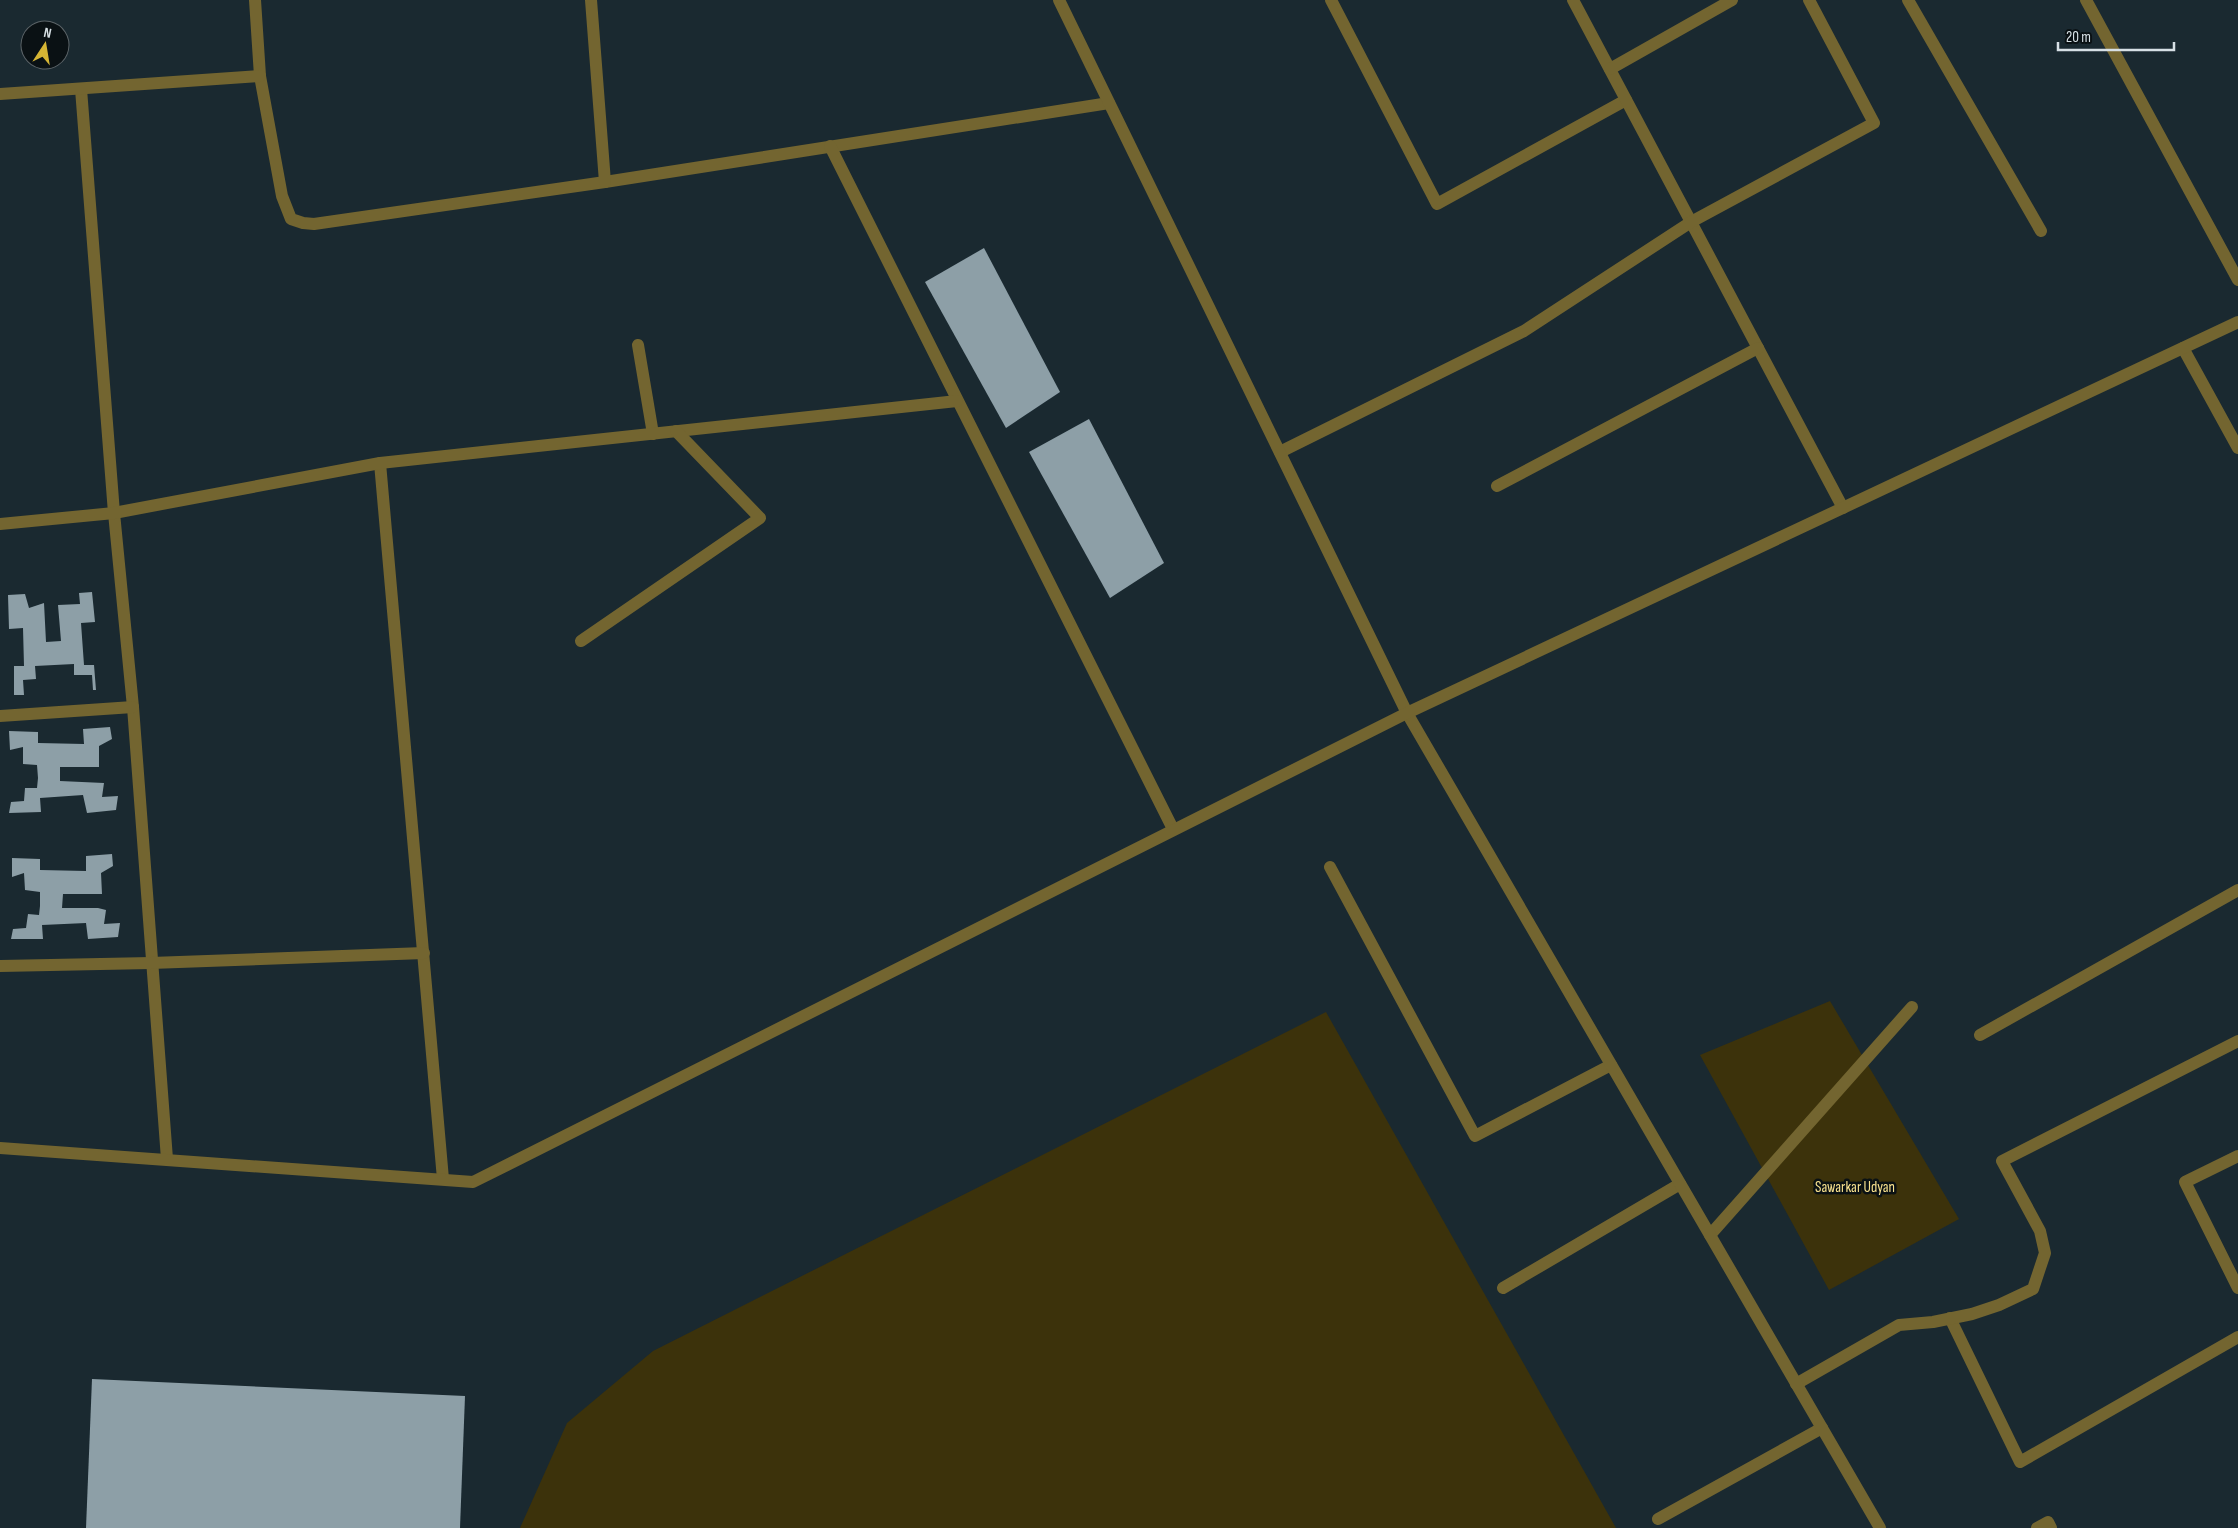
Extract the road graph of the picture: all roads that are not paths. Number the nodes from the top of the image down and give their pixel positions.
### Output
1 (255, 0) edge
2 (591, 0) edge
3 (1059, 0) edge
4 (1331, 0) edge
5 (1573, 0) edge
6 (1732, 0) edge
7 (1809, 0) edge
8 (1908, 0) edge
9 (2086, 0) edge
10 (1610, 69) junction
11 (260, 76) junction
12 (81, 89) junction
13 (0, 94) edge
14 (1626, 100) junction
15 (1109, 102) junction
16 (830, 146) junction
17 (606, 182) junction
18 (1691, 222) junction
19 (2041, 231) dead end
20 (2238, 280) edge
21 (2238, 322) edge
22 (638, 345) dead end
23 (1758, 348) junction
24 (2183, 348) junction
25 (957, 401) junction
26 (676, 431) junction
27 (653, 434) junction
28 (2238, 448) edge
29 (1280, 452) junction
30 (380, 464) junction
31 (1497, 486) dead end
32 (1843, 508) junction
33 (114, 513) junction
34 (0, 524) edge
35 (581, 641) dead end
36 (133, 707) junction
37 (1407, 713) junction
38 (0, 716) edge
39 (1173, 829) junction
40 (1330, 867) dead end
41 (2238, 890) edge
42 (424, 953) junction
43 (151, 963) junction
44 (0, 966) edge
45 (1912, 1007) dead end
46 (1980, 1035) dead end
47 (2238, 1041) edge
48 (1611, 1066) junction
49 (0, 1148) edge
50 (2238, 1156) edge
51 (167, 1160) junction
52 (443, 1179) junction
53 (1680, 1184) junction
54 (1710, 1235) junction
55 (1503, 1288) dead end
56 (2238, 1288) edge
57 (1950, 1318) junction
58 (2238, 1337) edge
59 (1796, 1384) junction
60 (1822, 1428) junction
61 (1658, 1519) dead end
62 (1880, 1528) edge
63 (2037, 1528) edge
64 (2051, 1528) edge

1 - 11 street
2 - 17 street
3 - 15 street
4 - 14 street
5 - 10 street
6 - 10 street
7 - 18 street
8 - 19 street
9 - 20 street
10 - 14 street
11 - 12 street
11 - 17 street
12 - 13 street
12 - 33 street
14 - 18 street
15 - 16 street
15 - 29 street
16 - 17 street
16 - 25 street
18 - 23 street
18 - 29 street
21 - 24 street
22 - 27 street
23 - 31 street
23 - 32 street
24 - 28 street
24 - 32 street
25 - 26 street
25 - 39 street
26 - 27 street
26 - 35 street
27 - 30 street
29 - 37 street
30 - 33 street
30 - 42 street
32 - 37 street
33 - 34 street
33 - 36 street
36 - 38 street
36 - 43 street
37 - 39 street
37 - 48 street
39 - 52 street
40 - 48 street
41 - 46 street
42 - 43 street
42 - 52 street
43 - 44 street
43 - 51 street
45 - 54 street
47 - 57 street
48 - 53 street
49 - 51 street
50 - 56 street
51 - 52 street
53 - 54 street
53 - 55 street
54 - 59 street
57 - 58 street
57 - 59 street
59 - 60 street
60 - 61 street
60 - 62 street
63 - 64 street

